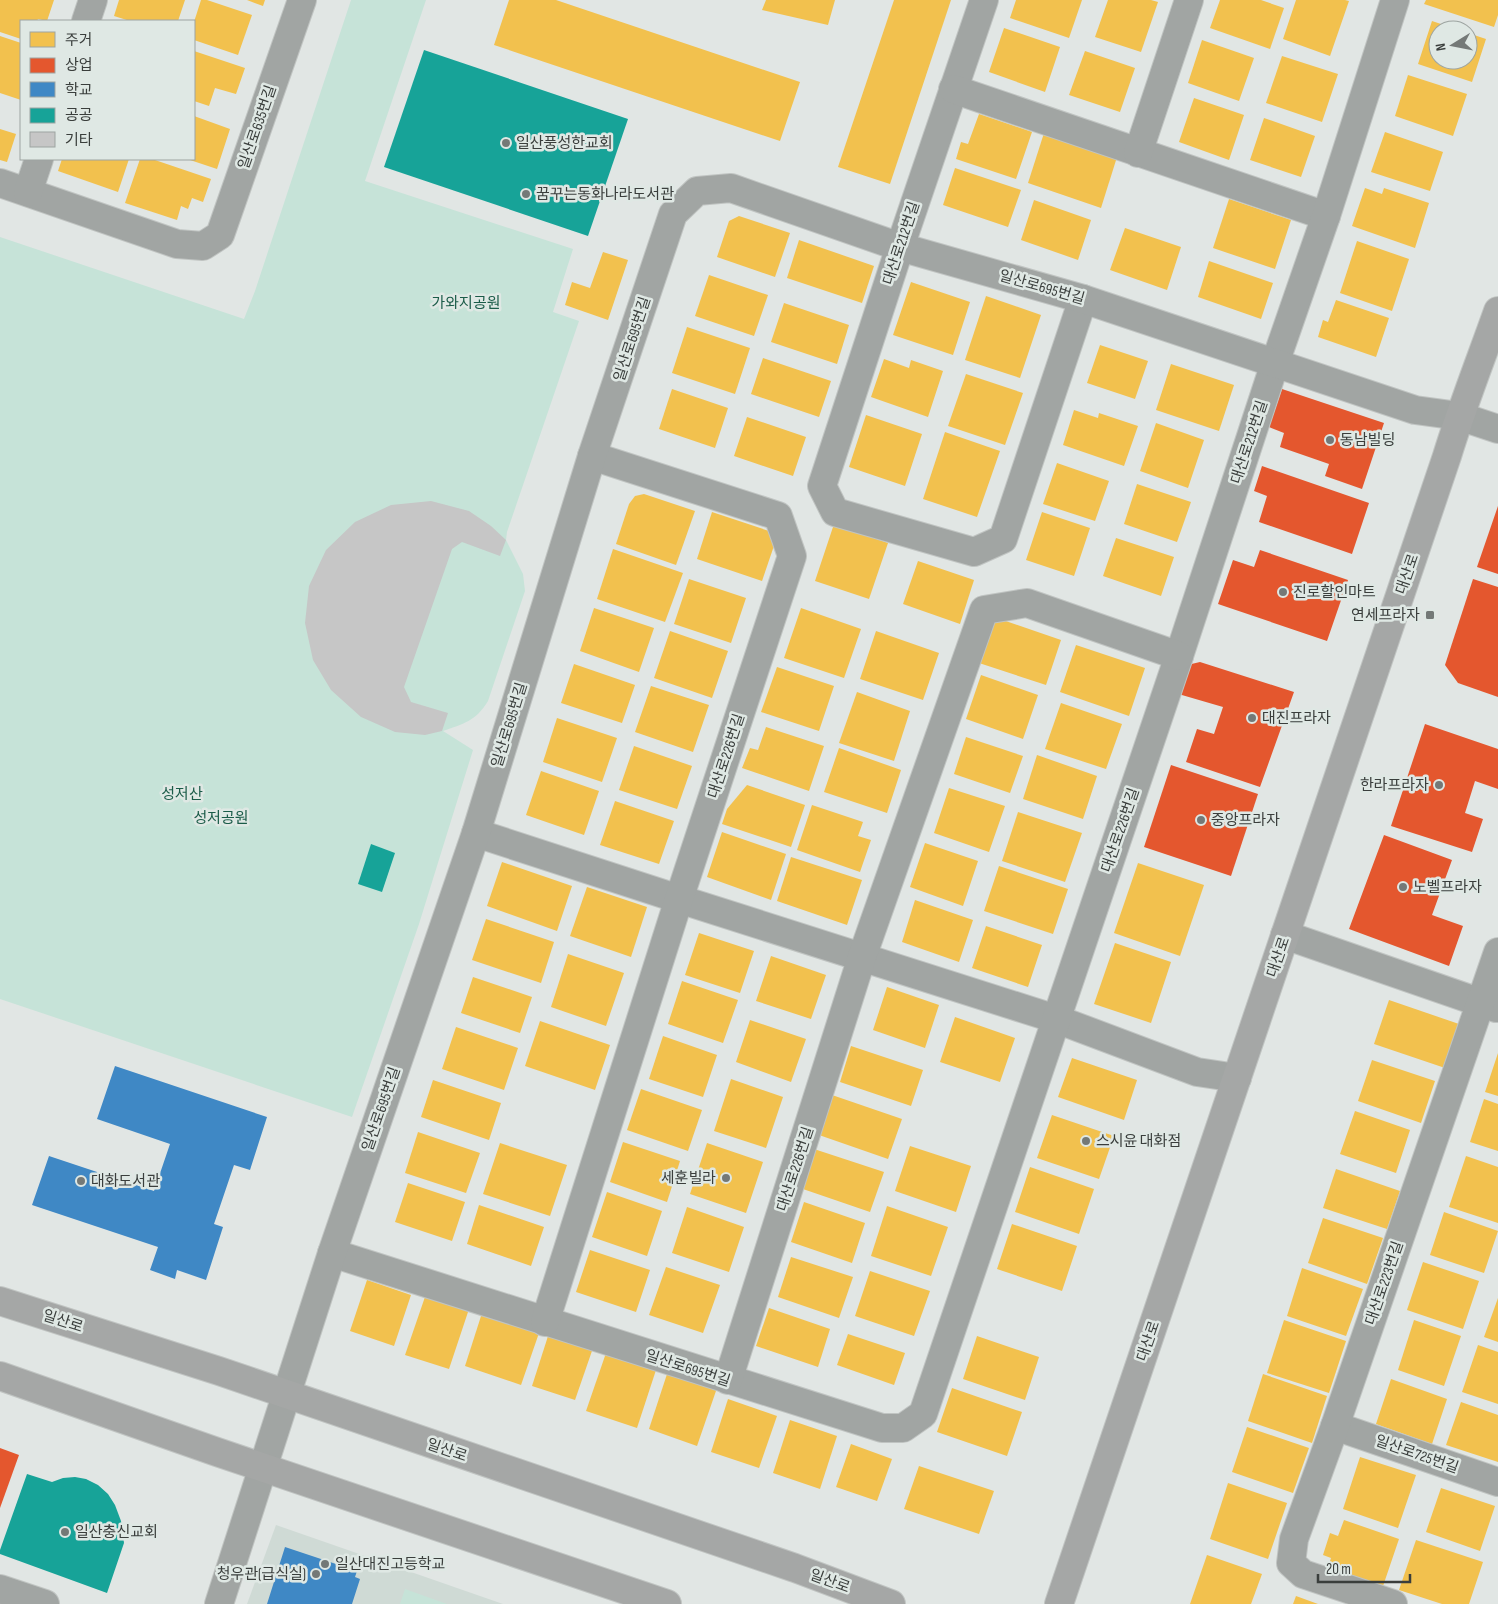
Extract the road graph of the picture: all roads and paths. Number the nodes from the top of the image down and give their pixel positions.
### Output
1 (93, 0) edge
2 (302, 0) edge
3 (984, 0) edge
4 (1189, 0) edge
5 (1396, 0) edge
6 (86, 20) edge
7 (954, 89) junction
8 (1138, 153) junction
9 (39, 160) edge
10 (0, 183) edge
11 (28, 192) junction
12 (1326, 216) junction
13 (900, 247) junction
14 (1084, 299) junction
15 (1498, 311) edge
16 (1275, 363) junction
17 (1459, 416) junction
18 (1498, 429) edge
19 (592, 456) junction
20 (1181, 648) junction
21 (476, 833) junction
22 (679, 899) junction
23 (1285, 935) junction
24 (1498, 952) edge
25 (862, 957) junction
26 (1489, 1006) edge
27 (1056, 1019) junction
28 (1237, 1078) junction
29 (332, 1253) junction
30 (0, 1301) edge
31 (545, 1322) junction
32 (0, 1376) edge
33 (728, 1380) junction
34 (287, 1395) junction
35 (1335, 1426) junction
36 (903, 1428) joint
37 (264, 1468) junction
38 (1498, 1482) edge
39 (0, 1589) edge
40 (45, 1604) edge
41 (219, 1604) edge
42 (667, 1604) edge
43 (892, 1604) edge
44 (1059, 1604) edge
45 (1393, 1604) edge

1 - 6 street
2 - 11 street, 일산로635번길
3 - 7 street, 대산로212번길
4 - 8 street
5 - 12 street, 대산로212번길
7 - 8 street
7 - 13 street, 대산로212번길
8 - 12 street
9 - 11 street
10 - 11 street
12 - 16 street, 대산로212번길
13 - 14 street, 일산로695번길
13 - 14 street, 대산로212번길
13 - 19 street, 일산로695번길
14 - 16 street, 일산로695번길
15 - 17 main road, 대산로
16 - 17 street, 일산로695번길
16 - 20 street, 대산로212번길
17 - 18 street, 일산로695번길
17 - 23 main road, 대산로
19 - 21 street, 일산로695번길
19 - 22 street, 대산로226번길
20 - 25 street, 대산로226번길
20 - 27 street, 대산로226번길
21 - 22 street
21 - 29 street, 일산로695번길
22 - 25 street
22 - 31 street, 대산로226번길
23 - 26 street
23 - 28 main road, 대산로
24 - 26 street, 대산로223번길
25 - 27 street
25 - 33 street, 대산로226번길
26 - 35 street, 대산로223번길
27 - 28 street
27 - 36 street, 대산로226번길
28 - 44 main road, 대산로
29 - 31 street, 일산로695번길
29 - 34 street, 일산로695번길
30 - 34 main road, 일산로
31 - 33 street, 일산로695번길
32 - 37 main road
33 - 36 street, 일산로695번길
34 - 37 street, 일산로695번길
34 - 43 main road, 일산로
35 - 38 street, 일산로725번길
35 - 45 street, 대산로223번길
37 - 41 street, 일산로695번길
37 - 42 main road
39 - 40 street

